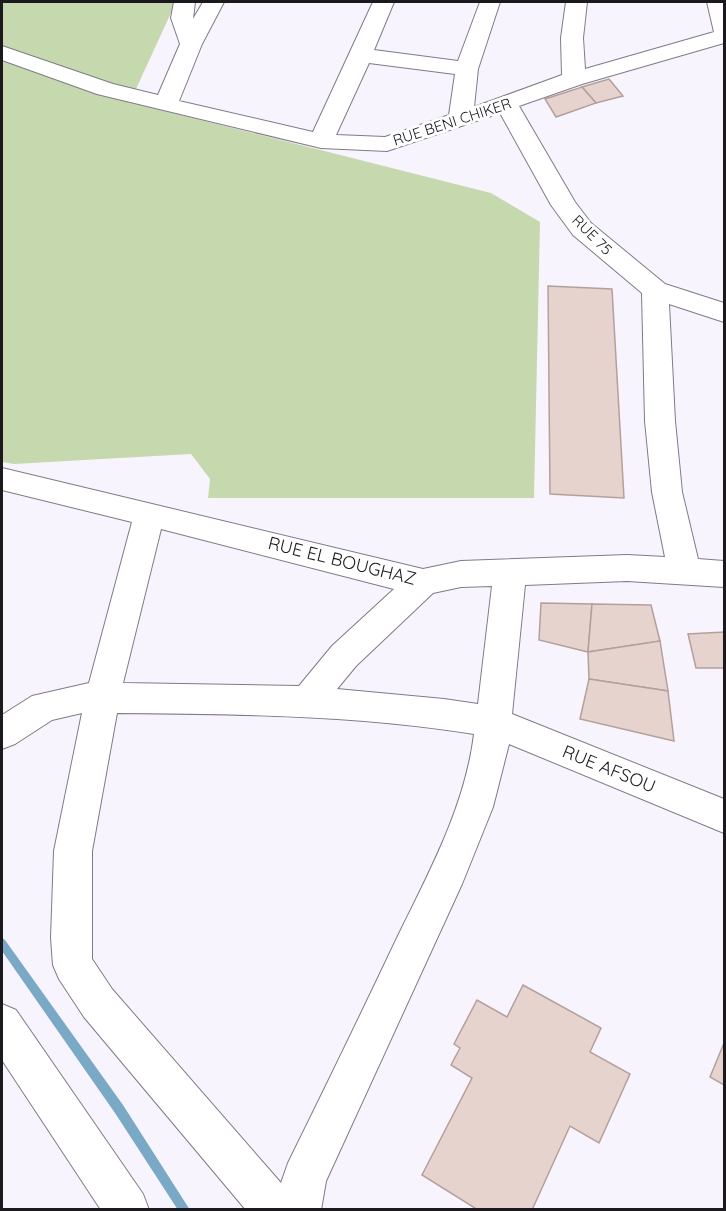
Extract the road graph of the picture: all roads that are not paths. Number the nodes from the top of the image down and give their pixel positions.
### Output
1 (185, 2) edge
2 (213, 2) edge
3 (383, 2) edge
4 (490, 2) edge
5 (576, 2) edge
6 (718, 2) edge
7 (724, 30) edge
8 (724, 36) edge
9 (190, 44) junction
10 (2, 53) edge
11 (361, 55) junction
12 (467, 69) junction
13 (574, 80) junction
14 (506, 104) junction
15 (166, 105) junction
16 (460, 120) junction
17 (321, 141) junction
18 (655, 290) junction
19 (724, 314) edge
20 (2, 479) edge
21 (149, 515) junction
22 (684, 572) junction
23 (510, 573) junction
24 (724, 574) edge
25 (423, 582) junction
26 (102, 698) junction
27 (307, 701) junction
28 (493, 722) junction
29 (2, 733) edge
30 (724, 816) edge
31 (2, 1024) edge
32 (115, 1202) edge
33 (275, 1209) edge
34 (299, 1209) edge

1 - 9 street
2 - 9 street
3 - 11 street
4 - 12 street
5 - 13 street
6 - 7 street
8 - 13 street, RUE BENI CHIKER
9 - 15 street
10 - 15 street, RUE BENI CHIKER
11 - 12 street
11 - 17 street
12 - 16 street
13 - 14 street, RUE BENI CHIKER
14 - 16 street, RUE BENI CHIKER
14 - 18 street, RUE 75
15 - 17 street, RUE BENI CHIKER
16 - 17 street, RUE BENI CHIKER
18 - 19 street, RUE 75
18 - 22 street
20 - 21 street, RUE EL BOUGHAZ
21 - 25 street, RUE EL BOUGHAZ
21 - 26 street
22 - 23 street, RUE EL BOUGHAZ
22 - 24 street, RUE EL BOUGHAZ
23 - 25 street, RUE EL BOUGHAZ
23 - 28 street
25 - 27 street
26 - 27 street, RUE AFSOU
26 - 29 street, RUE AFSOU
26 - 33 street
27 - 28 street, RUE AFSOU
28 - 30 street, RUE AFSOU
28 - 34 street
31 - 32 street

